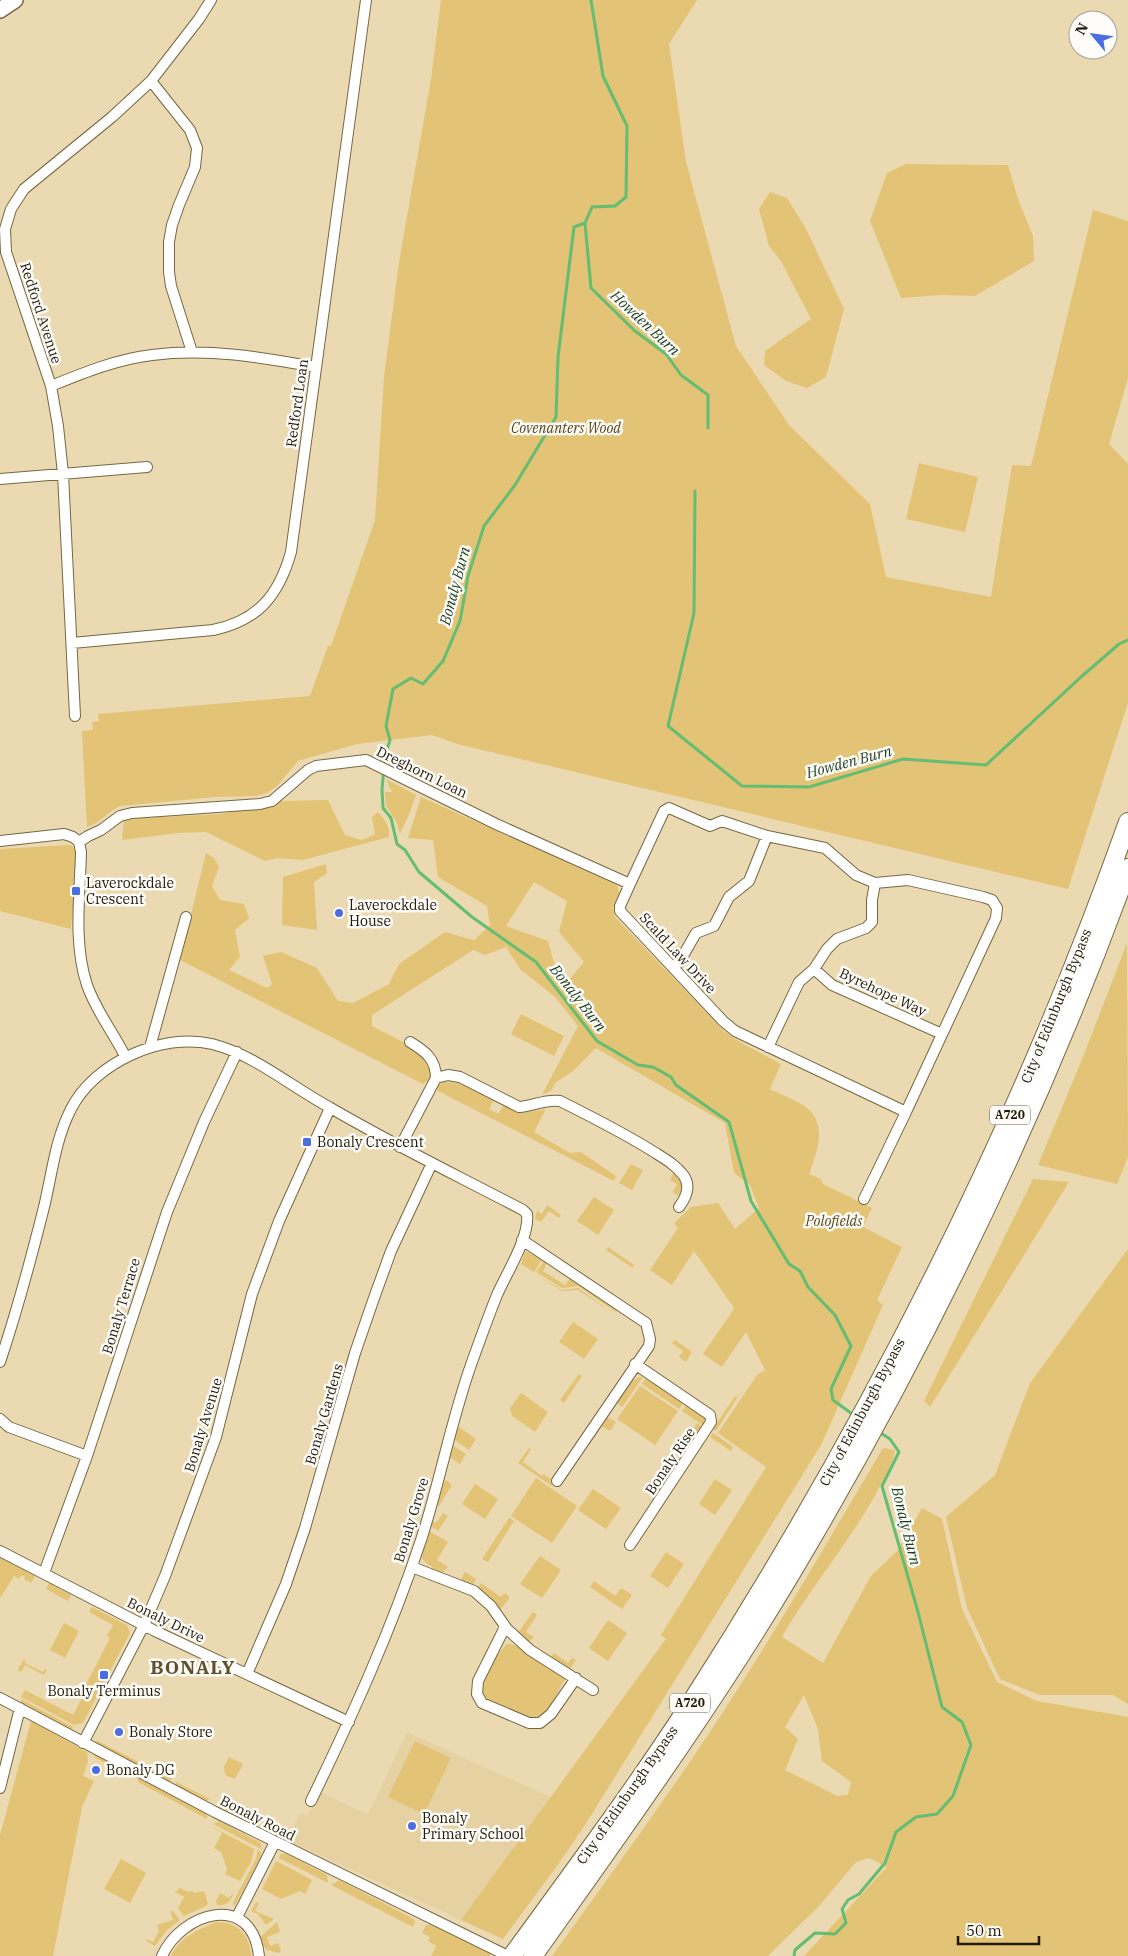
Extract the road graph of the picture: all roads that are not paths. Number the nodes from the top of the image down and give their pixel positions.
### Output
1 (15, 0) edge
2 (211, 0) edge
3 (366, 0) edge
4 (0, 10) edge
5 (151, 81) junction
6 (192, 352) junction
7 (315, 367) junction
8 (50, 386) junction
9 (147, 466) dead end
10 (63, 474) junction
11 (0, 480) edge
12 (72, 643) junction
13 (75, 716) dead end
14 (1128, 822) edge
15 (767, 836) junction
16 (0, 840) edge
17 (79, 842) junction
18 (1128, 868) edge
19 (875, 883) junction
20 (630, 884) junction
21 (186, 917) dead end
22 (673, 968) junction
23 (814, 970) junction
24 (942, 1034) junction
25 (410, 1042) dead end
26 (150, 1047) junction
27 (768, 1047) junction
28 (237, 1052) junction
29 (125, 1056) junction
30 (436, 1078) junction
31 (330, 1108) junction
32 (906, 1112) junction
33 (400, 1147) junction
34 (432, 1163) junction
35 (864, 1198) dead end
36 (680, 1207) dead end
37 (522, 1240) junction
38 (0, 1362) edge
39 (636, 1364) junction
40 (878, 1404) junction
41 (0, 1419) edge
42 (856, 1444) junction
43 (87, 1456) junction
44 (557, 1482) dead end
45 (630, 1545) dead end
46 (0, 1551) edge
47 (412, 1567) junction
48 (44, 1573) junction
49 (144, 1625) junction
50 (505, 1626) junction
51 (247, 1674) junction
52 (576, 1678) junction
53 (592, 1690) dead end
54 (0, 1698) edge
55 (20, 1708) junction
56 (349, 1722) junction
57 (83, 1743) junction
58 (0, 1788) edge
59 (311, 1802) dead end
60 (275, 1842) junction
61 (237, 1917) junction
62 (162, 1956) edge
63 (259, 1956) edge
64 (508, 1956) edge
65 (512, 1956) edge
66 (534, 1956) edge

1 - 4 main road
2 - 5 street, Redford Avenue
3 - 7 street, Redford Loan
5 - 6 street
5 - 8 street, Redford Avenue
6 - 7 street
6 - 8 street
7 - 12 street, Redford Loan
8 - 10 street, Redford Avenue
9 - 10 street
10 - 11 street
10 - 12 street, Redford Avenue
12 - 13 street, Redford Avenue
14 - 40 highway, City of Edinburgh Bypass / A720
15 - 19 street, Scald Law Drive
15 - 20 street, Scald Law Drive
15 - 22 street
16 - 17 street
17 - 20 street, Dreghorn Loan
17 - 29 street
18 - 40 highway, City of Edinburgh Bypass / A720
19 - 23 street
19 - 24 street
20 - 22 street, Scald Law Drive
21 - 26 street
22 - 27 street, Scald Law Drive
23 - 24 street, Byrehope Way
23 - 27 street
24 - 32 street
25 - 30 street
26 - 28 street
26 - 29 street
27 - 32 street, Scald Law Drive
28 - 31 street
28 - 43 street, Bonaly Terrace
29 - 38 street
30 - 33 street
30 - 36 street
31 - 33 street
31 - 49 street, Bonaly Avenue
32 - 35 street
33 - 34 street
34 - 37 street
34 - 51 street, Bonaly Gardens
37 - 39 street
37 - 47 street, Bonaly Grove
39 - 44 street
39 - 45 street, Bonaly Rise
40 - 42 highway, City of Edinburgh Bypass / A720
41 - 43 street
42 - 65 highway, City of Edinburgh Bypass / A720
42 - 66 highway, City of Edinburgh Bypass / A720
43 - 48 street, Bonaly Terrace
46 - 48 street, Bonaly Drive
47 - 50 street
47 - 56 street, Bonaly Grove
48 - 49 street, Bonaly Drive
49 - 51 street, Bonaly Drive
49 - 57 street, Bonaly Avenue
50 - 52 street
50 - 52 street
51 - 56 street, Bonaly Drive
52 - 53 street
54 - 55 street, Bonaly Road
55 - 57 street, Bonaly Road
55 - 58 street
56 - 59 street, Bonaly Grove
57 - 60 street, Bonaly Road
60 - 61 street
60 - 64 street, Bonaly Road
61 - 62 street
61 - 63 street

